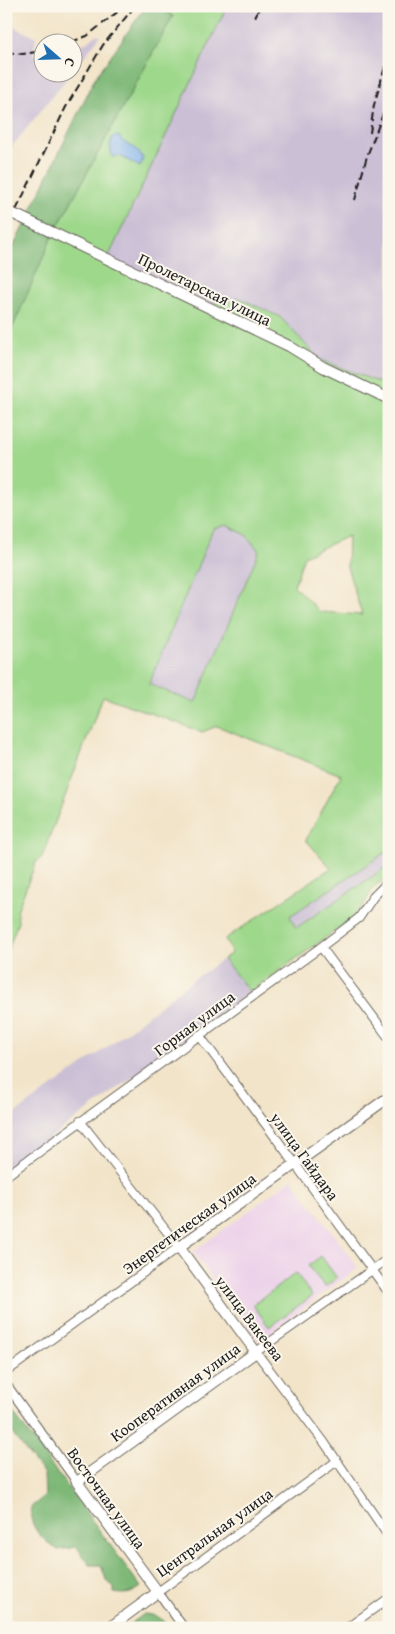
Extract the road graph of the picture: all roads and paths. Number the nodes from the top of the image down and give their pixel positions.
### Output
1 (12, 213) edge
2 (389, 399) edge
3 (389, 881) edge
4 (321, 947) junction
5 (198, 1035) junction
6 (389, 1038) edge
7 (389, 1097) edge
8 (80, 1122) junction
9 (296, 1165) junction
10 (6, 1176) edge
11 (179, 1247) junction
12 (389, 1258) edge
13 (372, 1269) junction
14 (389, 1293) edge
15 (256, 1352) junction
16 (6, 1372) edge
17 (6, 1384) edge
18 (337, 1461) junction
19 (77, 1482) junction
20 (389, 1537) edge
21 (158, 1592) junction
22 (389, 1598) edge
23 (109, 1628) edge
24 (184, 1628) edge
25 (347, 1628) edge

1 - 2 street, Пролетарская улица
3 - 4 street, Горная улица
4 - 5 street, Горная улица
4 - 6 street
5 - 8 street, Горная улица
5 - 9 street, улица Гайдара
7 - 9 street, Энергетическая улица
8 - 10 street, Горная улица
8 - 11 street, улица Вакеева
9 - 11 street, Энергетическая улица
9 - 13 street, улица Гайдара
11 - 15 street, улица Вакеева
11 - 16 street, Энергетическая улица
12 - 13 street, Кооперативная улица
13 - 14 street, улица Гайдара
13 - 15 street, Кооперативная улица
15 - 18 street, улица Вакеева
15 - 19 street, Кооперативная улица
17 - 19 street, Восточная улица
18 - 20 street, улица Вакеева
18 - 21 street, Центральная улица
19 - 21 street, Восточная улица
21 - 23 street, Центральная улица
21 - 24 street, Восточная улица
22 - 25 street

